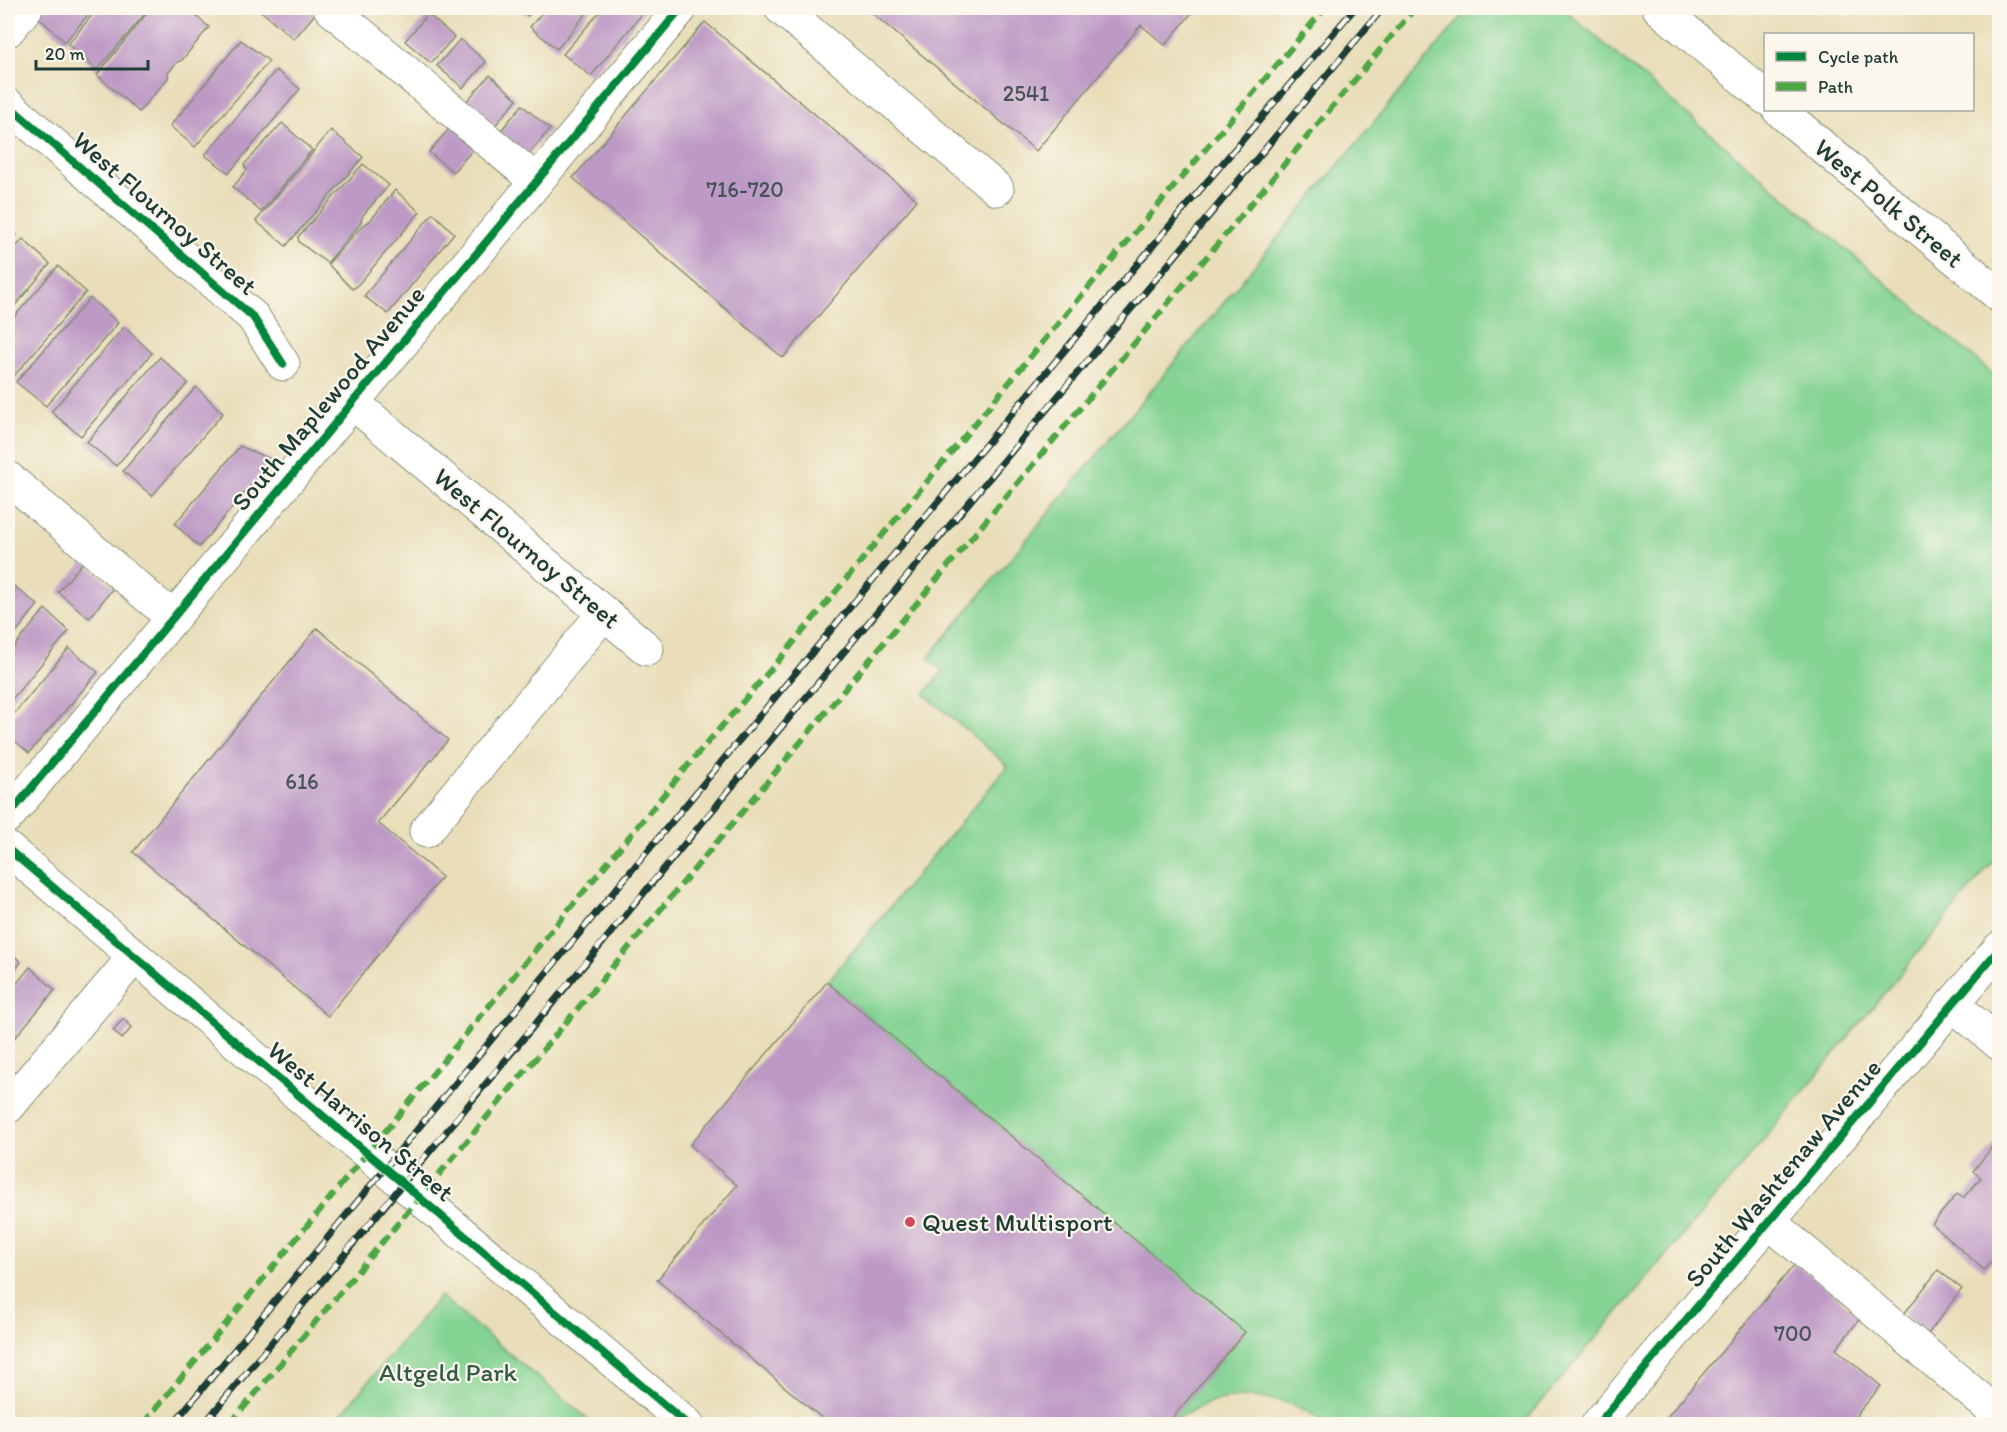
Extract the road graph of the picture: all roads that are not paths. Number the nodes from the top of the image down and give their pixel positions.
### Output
1 (26, 8) edge
2 (330, 8) edge
3 (681, 8) edge
4 (781, 8) edge
5 (1659, 8) edge
6 (8, 30) edge
7 (1764, 96) edge
8 (8, 105) edge
9 (1780, 111) edge
10 (536, 181) junction
11 (998, 189) dead end
12 (2000, 296) edge
13 (283, 364) dead end
14 (352, 402) junction
15 (8, 478) edge
16 (604, 613) junction
17 (172, 617) junction
18 (646, 649) dead end
19 (8, 816) edge
20 (426, 831) dead end
21 (8, 849) edge
22 (2000, 948) edge
23 (134, 957) junction
24 (1952, 1004) junction
25 (2000, 1044) edge
26 (8, 1107) edge
27 (1769, 1222) junction
28 (2000, 1416) edge
29 (687, 1425) edge
30 (1598, 1425) edge

1 - 6 street
2 - 10 street
3 - 10 street, South Maplewood Avenue
4 - 11 street
5 - 7 street
8 - 13 street, West Flournoy Street
9 - 12 street, West Polk Street
10 - 14 street, South Maplewood Avenue
14 - 16 street, West Flournoy Street
14 - 17 street, South Maplewood Avenue
15 - 17 street
16 - 18 street, West Flournoy Street
16 - 20 street
17 - 19 street, South Maplewood Avenue
21 - 23 street, West Harrison Street
22 - 24 street, South Washtenaw Avenue
23 - 26 street
23 - 29 street, West Harrison Street
24 - 25 street
24 - 27 street, South Washtenaw Avenue
27 - 28 street
27 - 30 street, South Washtenaw Avenue

